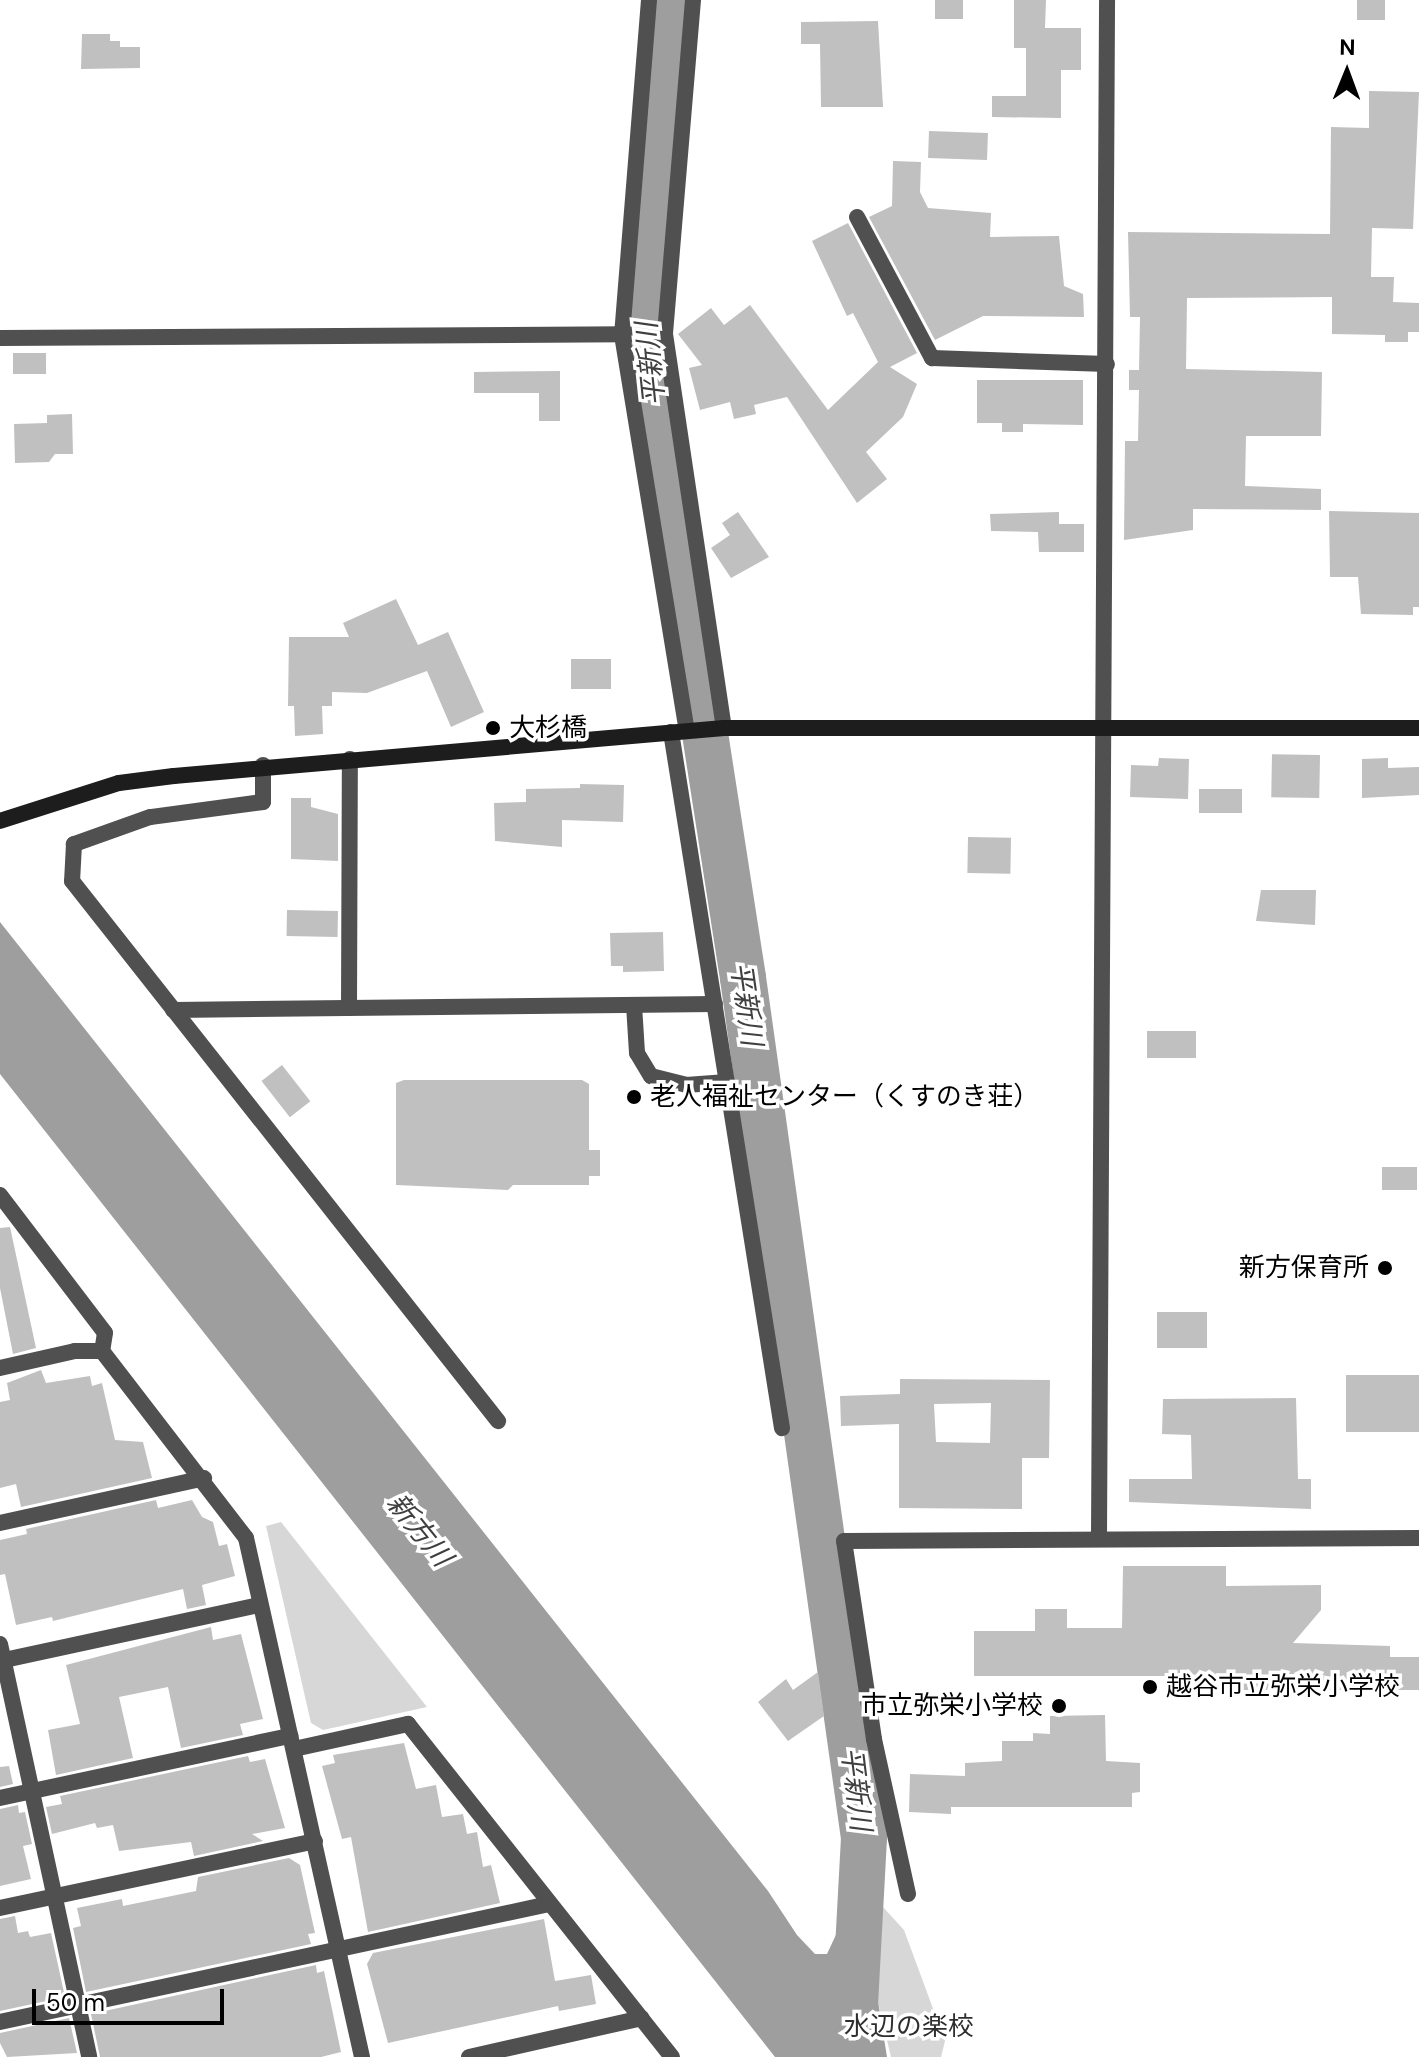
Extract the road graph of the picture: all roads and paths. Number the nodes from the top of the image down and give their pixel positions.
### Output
1 (649, 0) edge
2 (693, 0) edge
3 (1107, 0) edge
4 (857, 217) dead end
5 (665, 334) junction
6 (622, 335) junction
7 (0, 338) edge
8 (1107, 364) junction
9 (1107, 726) junction
10 (724, 728) junction
11 (1419, 728) edge
12 (679, 732) junction
13 (350, 759) junction
14 (263, 765) junction
15 (0, 821) edge
16 (715, 1004) junction
17 (634, 1005) junction
18 (349, 1008) junction
19 (173, 1010) junction
20 (727, 1082) junction
21 (0, 1195) edge
22 (102, 1351) junction
23 (0, 1368) edge
24 (498, 1421) dead end
25 (782, 1428) dead end
26 (204, 1478) junction
27 (0, 1523) edge
28 (1099, 1537) junction
29 (1419, 1538) edge
30 (260, 1605) junction
31 (1, 1655) edge
32 (292, 1743) junction
33 (32, 1791) junction
34 (0, 1798) edge
35 (315, 1841) junction
36 (908, 1894) dead end
37 (53, 1897) junction
38 (549, 1904) junction
39 (0, 1908) edge
40 (339, 1949) junction
41 (78, 2005) junction
42 (642, 2018) junction
43 (0, 2022) edge
44 (89, 2057) edge
45 (362, 2057) edge
46 (469, 2057) edge
47 (672, 2057) edge

1 - 6 street
2 - 5 street
3 - 8 street
4 - 8 street
5 - 6 street
5 - 10 street
6 - 7 street
6 - 12 street
8 - 9 street
9 - 10 street
9 - 11 street
9 - 28 street
10 - 12 street
12 - 13 street
12 - 16 street
13 - 14 street
13 - 18 street
14 - 15 street
14 - 19 street
16 - 17 street
16 - 20 street
17 - 18 street
17 - 20 street
18 - 19 street
19 - 24 street
20 - 25 street
21 - 22 street
22 - 23 street
22 - 26 street
26 - 27 street
26 - 30 street
28 - 29 street
28 - 36 street
30 - 31 street
30 - 32 street
31 - 33 street
32 - 33 street
32 - 35 street
32 - 38 street
33 - 34 street
33 - 37 street
35 - 37 street
35 - 40 street
37 - 39 street
37 - 41 street
38 - 40 street
38 - 42 street
40 - 41 street
40 - 45 street
41 - 43 street
41 - 44 street
42 - 46 street
42 - 47 street

